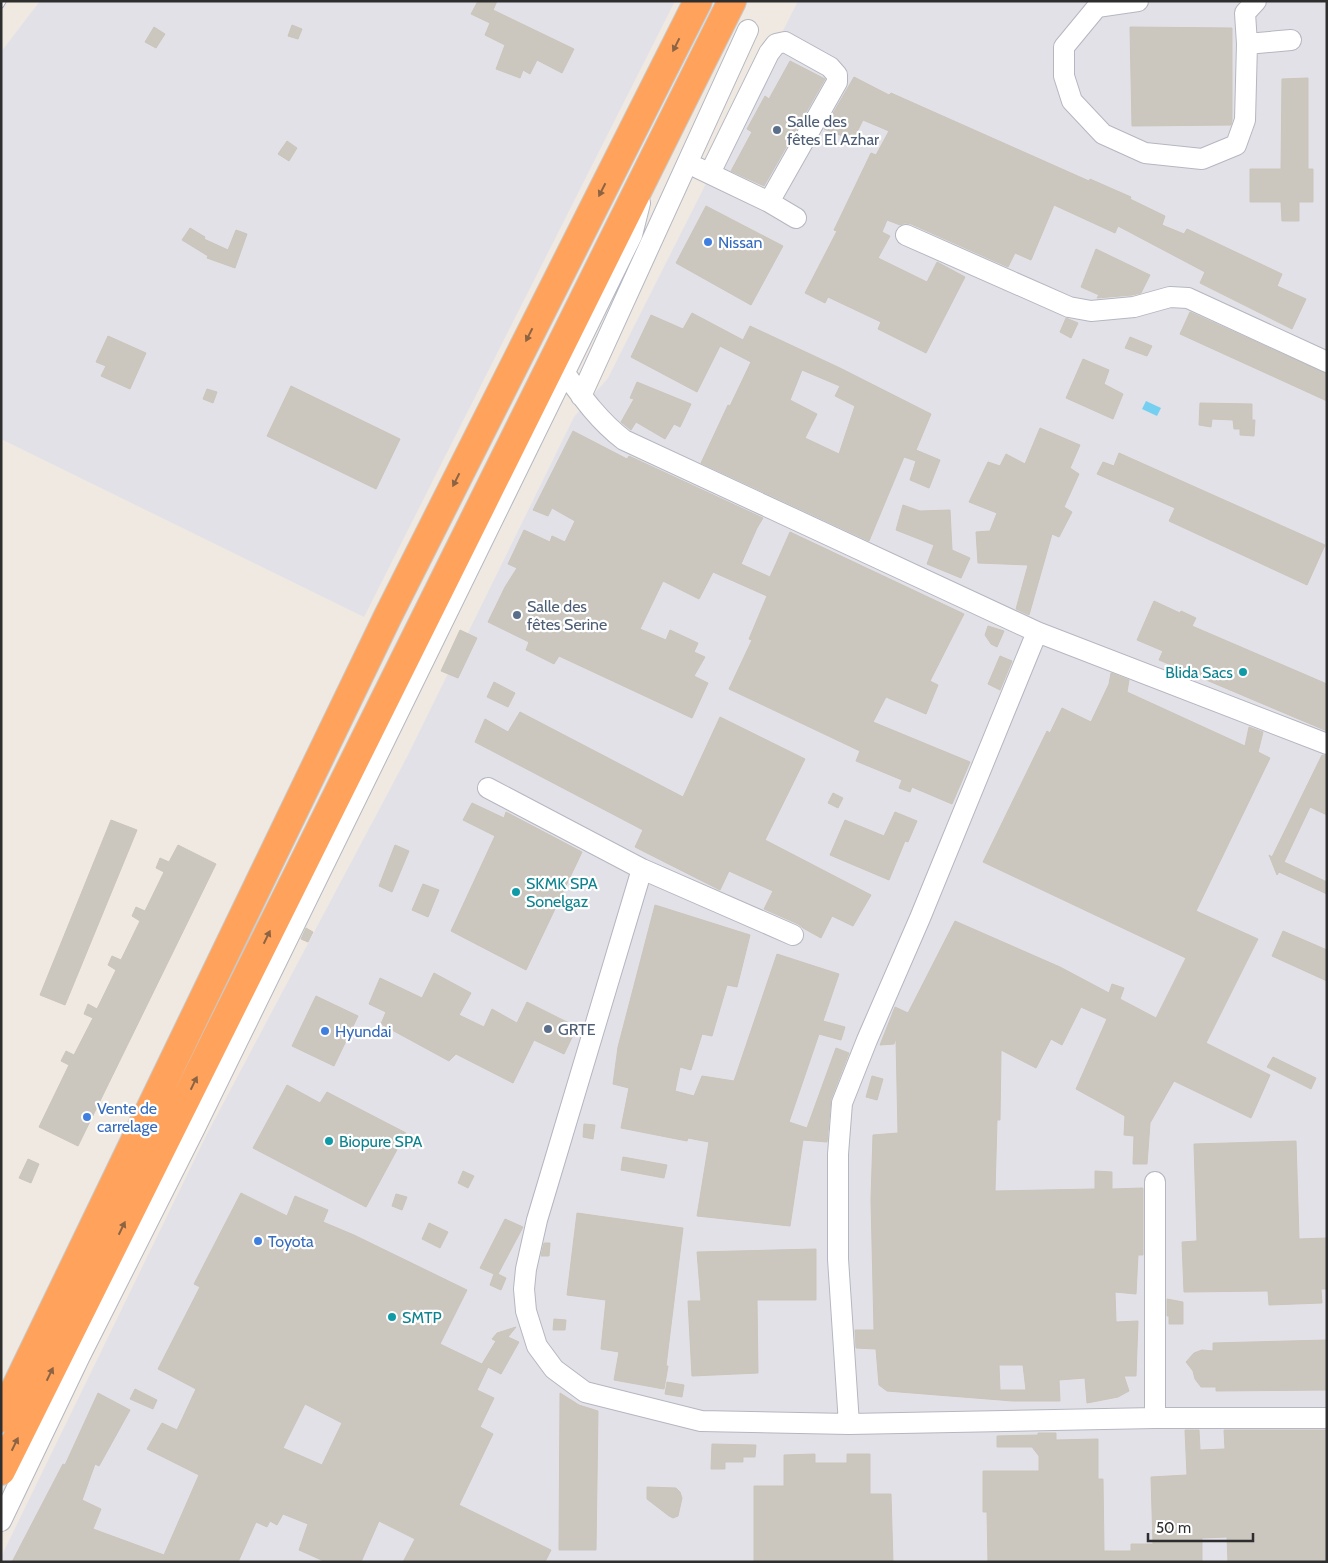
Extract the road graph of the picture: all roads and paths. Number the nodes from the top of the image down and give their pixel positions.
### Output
1 (698, 1) edge
2 (732, 1) edge
3 (1138, 1) edge
4 (1256, 1) edge
5 (748, 30) dead end
6 (1291, 40) dead end
7 (1247, 44) junction
8 (687, 163) junction
9 (710, 173) junction
10 (645, 176) junction
11 (769, 202) junction
12 (796, 218) dead end
13 (906, 234) dead end
14 (1327, 362) edge
15 (564, 372) junction
16 (581, 396) junction
17 (1037, 632) junction
18 (1327, 744) edge
19 (488, 788) dead end
20 (642, 869) junction
21 (793, 935) dead end
22 (1155, 1182) dead end
23 (1, 1418) edge
24 (1155, 1418) junction
25 (1327, 1418) edge
26 (849, 1424) junction
27 (1, 1471) edge
28 (1, 1521) edge

1 -> 23 highway
2 - 10 highway
3 - 7 street
4 - 7 street
5 - 8 street
6 - 7 street
8 - 9 street
8 - 16 street
9 - 11 street
9 - 11 street
10 - 15 street
27 -> 10 highway
11 - 12 street
13 - 14 street
15 - 16 street
15 - 28 street
16 - 17 street
17 - 18 street
17 - 26 street
19 - 20 street
20 - 21 street
20 - 26 street
22 - 24 street
24 - 25 street
24 - 26 street

